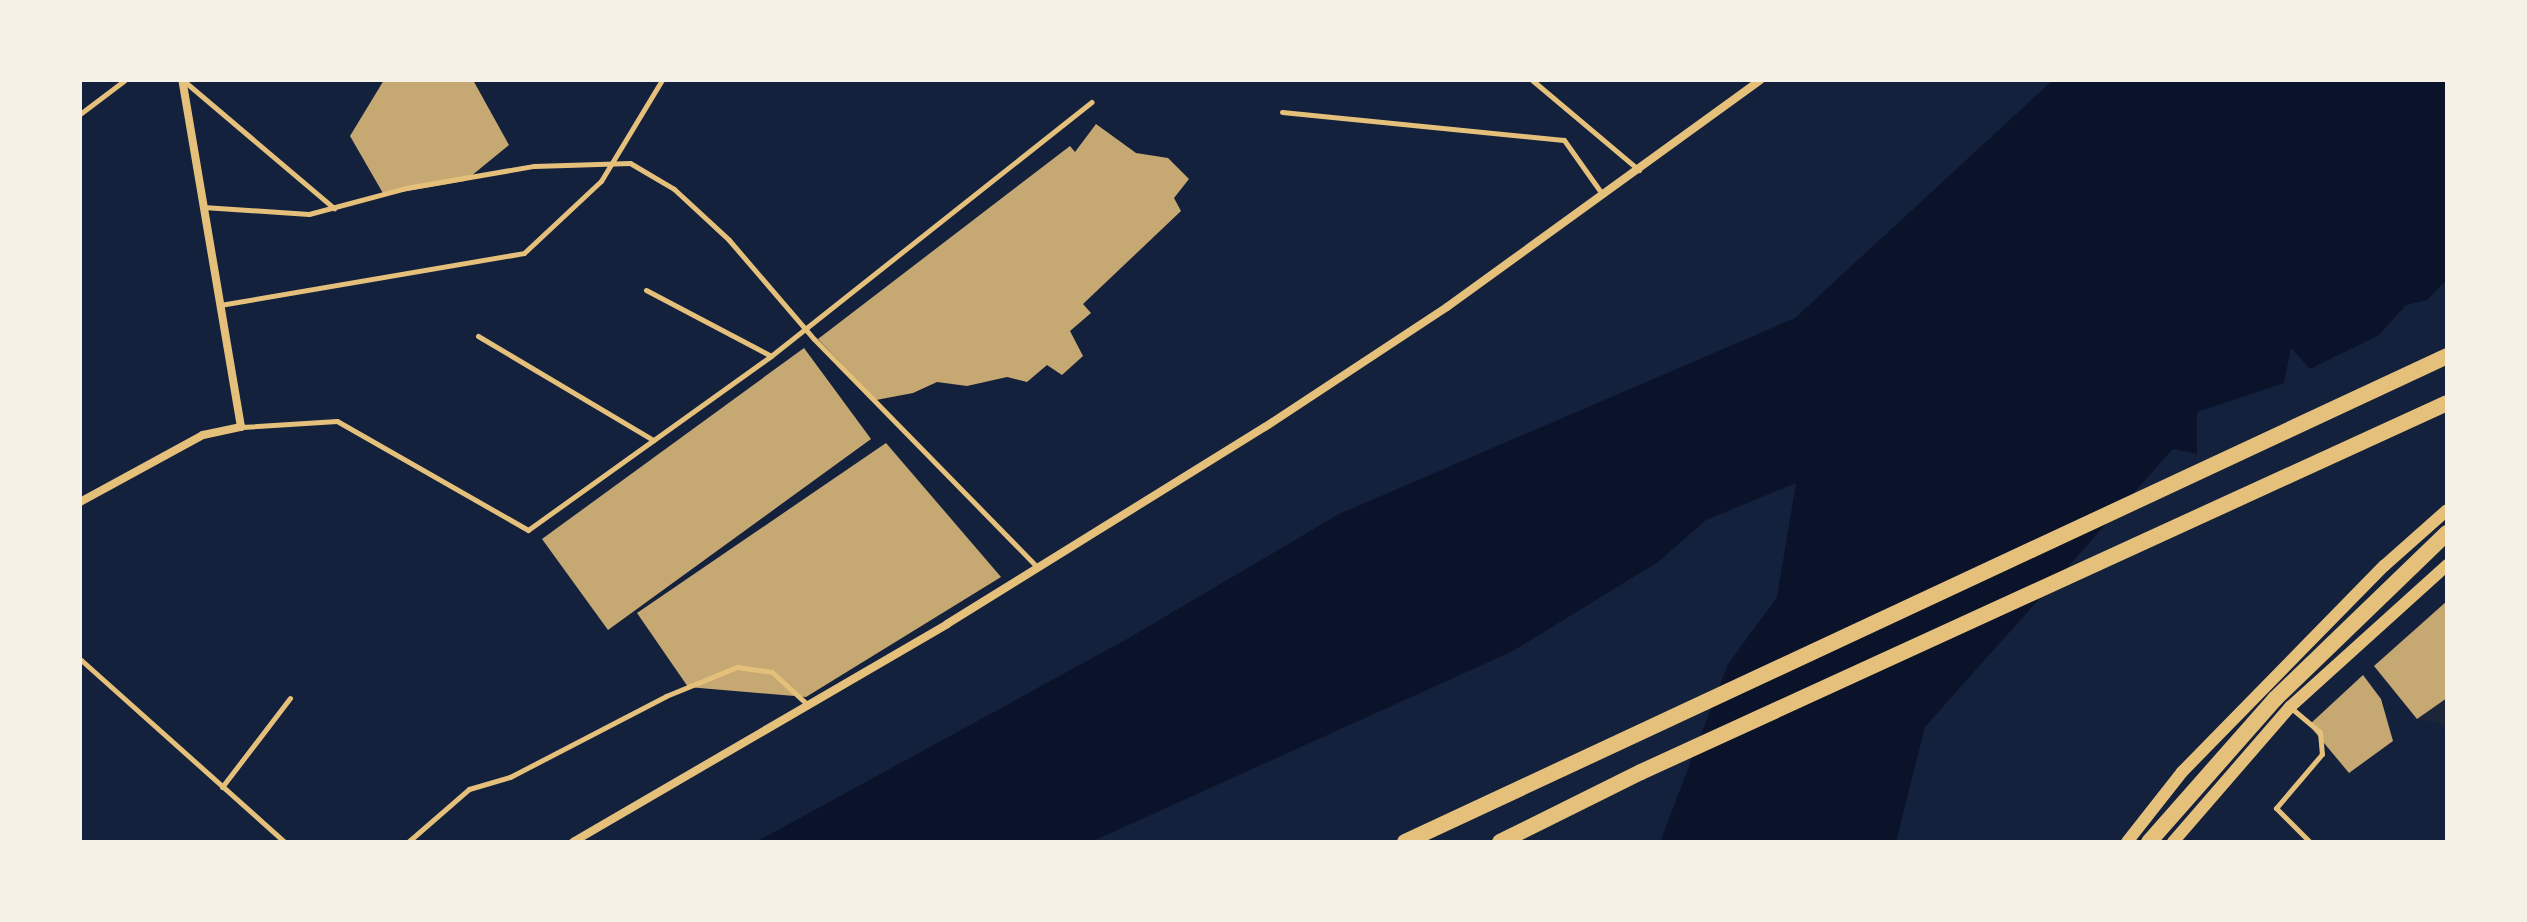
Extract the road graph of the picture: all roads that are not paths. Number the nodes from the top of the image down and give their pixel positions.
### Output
1 (125, 80) edge
2 (182, 80) edge
3 (662, 80) edge
4 (1532, 80) edge
5 (1761, 80) edge
6 (1091, 102) dead end
7 (1282, 112) dead end
8 (80, 114) edge
9 (616, 162) junction
10 (1640, 171) junction
11 (1604, 196) junction
12 (202, 207) junction
13 (334, 208) junction
14 (646, 290) dead end
15 (219, 305) junction
16 (807, 328) junction
17 (478, 336) dead end
18 (771, 356) junction
19 (2447, 356) edge
20 (2447, 403) edge
21 (241, 427) junction
22 (653, 440) junction
23 (80, 502) edge
24 (2447, 510) edge
25 (2447, 533) edge
26 (2447, 565) edge
27 (1038, 568) junction
28 (80, 659) edge
29 (290, 698) dead end
30 (2282, 703) junction
31 (809, 706) junction
32 (222, 787) junction
33 (285, 842) edge
34 (408, 842) edge
35 (573, 842) edge
36 (1405, 842) edge
37 (1500, 842) edge
38 (2127, 842) edge
39 (2149, 842) edge
40 (2173, 842) edge
41 (2310, 842) edge

1 - 8 lane
2 - 12 street
2 - 13 lane
3 - 9 lane
4 - 10 lane
5 - 10 street
6 - 16 lane
7 - 11 lane
9 - 13 lane
9 - 15 lane
9 - 16 lane
10 - 11 street
11 - 27 street
12 - 13 lane
12 - 15 street
14 - 18 lane
15 - 21 street
16 - 18 lane
16 - 27 lane
17 - 22 lane
18 - 22 lane
19 - 36 highway
20 - 37 highway
21 - 22 lane
21 - 23 street
24 - 38 street
25 - 30 highway
26 - 30 street
27 - 31 street
28 - 32 lane
29 - 32 lane
30 - 39 highway
30 - 40 street
30 - 41 lane
31 - 34 lane
31 - 35 street
32 - 33 lane

